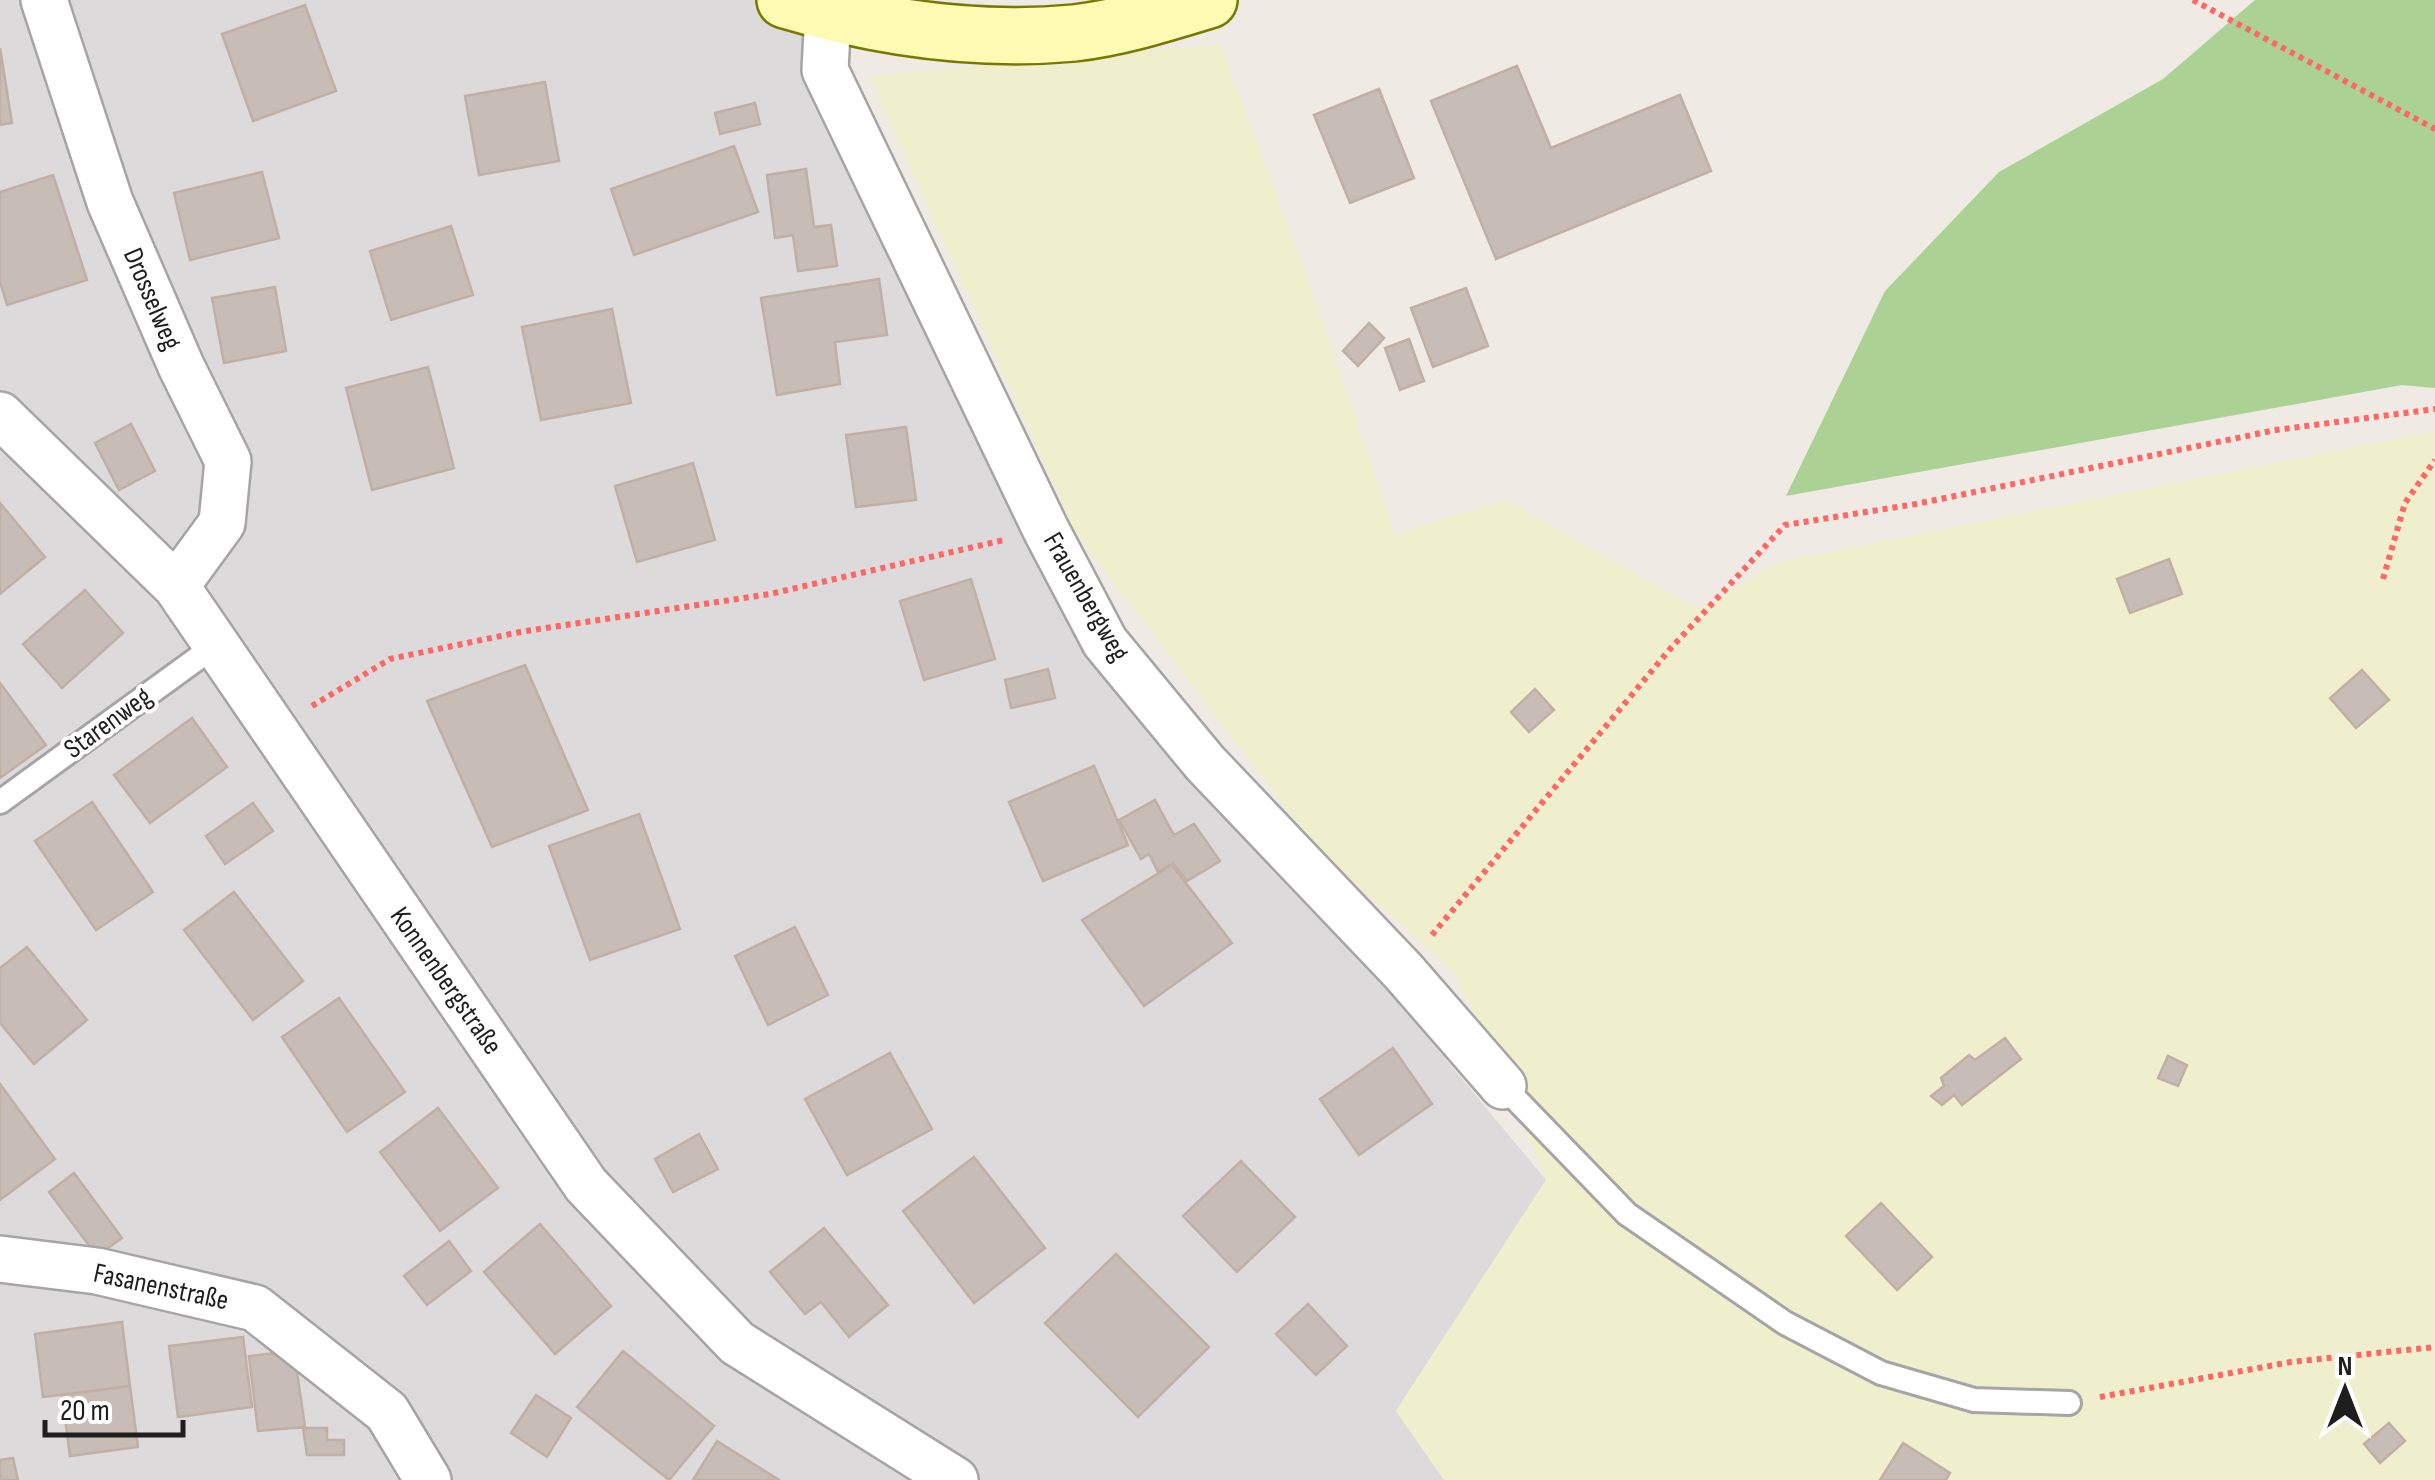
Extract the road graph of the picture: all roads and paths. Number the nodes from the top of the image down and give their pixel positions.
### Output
1 (44, 0) edge
2 (1209, 0) edge
3 (2192, 0) edge
4 (806, 6) edge
5 (2435, 129) edge
6 (2435, 409) edge
7 (0, 415) edge
8 (2435, 460) edge
9 (1046, 530) junction
10 (2383, 579) dead end
11 (176, 586) junction
12 (216, 645) junction
13 (272, 730) junction
14 (0, 802) edge
15 (1403, 971) junction
16 (1504, 1086) joint
17 (0, 1259) edge
18 (2435, 1347) edge
19 (2069, 1403) joint
20 (428, 1480) edge
21 (956, 1480) edge

1 - 11 street, Drosselweg
2 - 4 main road
3 - 5 path
4 - 9 street, Frauenbergweg
6 - 15 path
7 - 11 street, Konnenbergstraße
8 - 10 path
9 - 13 path
9 - 15 street, Frauenbergweg
11 - 12 street, Konnenbergstraße
12 - 13 street, Konnenbergstraße
12 - 14 lane, Starenweg
13 - 21 street, Konnenbergstraße
15 - 16 street, Frauenbergweg
16 - 19 lane
17 - 20 street, Fasanenstraße
18 - 19 path

